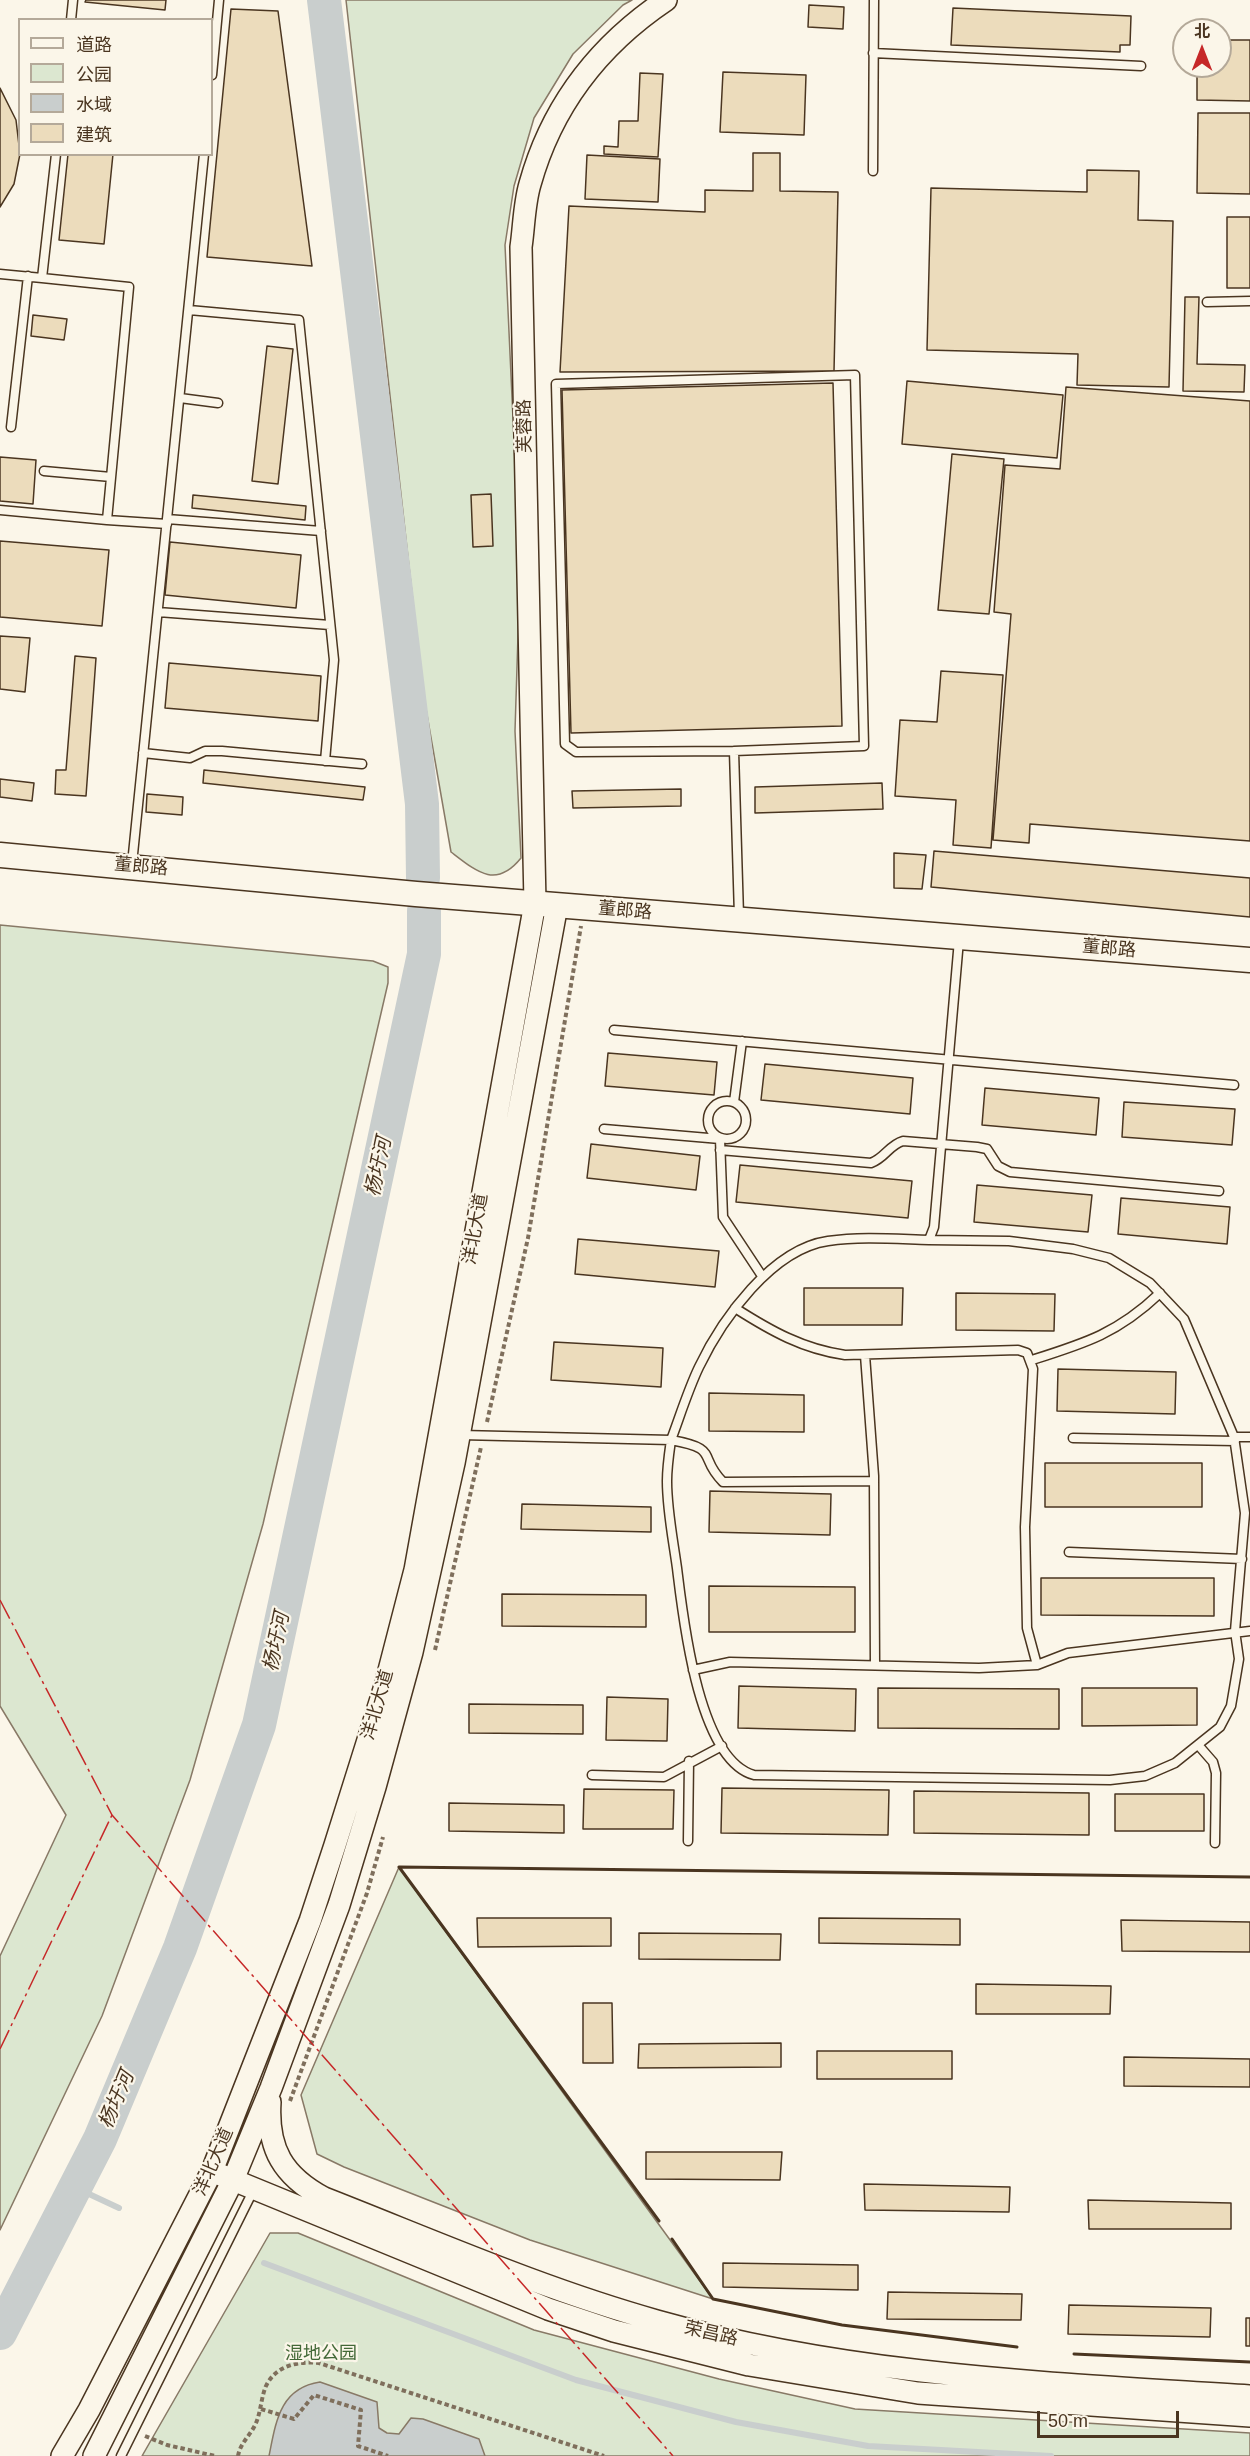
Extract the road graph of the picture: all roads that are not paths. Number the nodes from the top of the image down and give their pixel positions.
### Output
1 (73, 0) edge
2 (219, 0) edge
3 (666, 0) edge
4 (874, 0) edge
5 (71, 18) edge
6 (873, 53) junction
7 (213, 64) edge
8 (1141, 66) dead end
9 (56, 156) edge
10 (204, 156) edge
11 (873, 171) dead end
12 (0, 274) edge
13 (28, 276) junction
14 (42, 278) junction
15 (1250, 301) edge
16 (1207, 302) dead end
17 (189, 310) junction
18 (180, 398) junction
19 (218, 403) dead end
20 (11, 426) dead end
21 (44, 471) dead end
22 (111, 477) junction
23 (0, 510) edge
24 (107, 520) junction
25 (167, 521) junction
26 (321, 531) junction
27 (158, 612) junction
28 (330, 625) junction
29 (734, 751) junction
30 (143, 753) junction
31 (325, 761) junction
32 (362, 764) dead end
33 (0, 855) edge
34 (132, 866) junction
35 (546, 904) junction
36 (739, 920) junction
37 (959, 937) junction
38 (1250, 960) edge
39 (614, 1030) dead end
40 (742, 1041) junction
41 (948, 1060) junction
42 (1234, 1085) dead end
43 (734, 1102) junction
44 (604, 1129) dead end
45 (720, 1138) junction
46 (941, 1144) junction
47 (720, 1150) junction
48 (1219, 1191) dead end
49 (928, 1240) junction
50 (762, 1276) junction
51 (1160, 1293) junction
52 (735, 1308) junction
53 (865, 1355) junction
54 (1032, 1360) junction
55 (449, 1435) junction
56 (1250, 1437) edge
57 (1073, 1438) dead end
58 (1234, 1439) junction
59 (671, 1440) junction
60 (874, 1481) junction
61 (1247, 1522) edge
62 (1069, 1552) dead end
63 (1242, 1559) junction
64 (1235, 1631) junction
65 (1250, 1631) edge
66 (875, 1665) junction
67 (1038, 1665) junction
68 (693, 1670) junction
69 (722, 1746) junction
70 (1199, 1746) junction
71 (689, 1761) junction
72 (592, 1775) dead end
73 (688, 1841) dead end
74 (1215, 1843) dead end
75 (271, 2088) junction
76 (212, 2171) junction
77 (234, 2177) junction
78 (302, 2186) junction
79 (254, 2189) junction
80 (1250, 2396) edge
81 (1250, 2416) edge
82 (62, 2456) edge
83 (94, 2456) edge
84 (121, 2456) edge

1 - 5 lane
2 - 7 lane
3 - 35 street, 芙蓉路
4 - 6 lane
6 - 8 lane
6 - 11 lane
9 - 14 lane
10 - 17 lane
12 - 13 lane
13 - 14 lane
13 - 20 lane
14 - 22 lane
15 - 16 lane
17 - 18 lane
17 - 26 lane
18 - 19 lane
18 - 25 lane
21 - 22 lane
22 - 24 lane
23 - 24 lane
24 - 25 lane
25 - 26 lane
25 - 27 lane
26 - 28 lane
27 - 28 lane
27 - 30 lane
28 - 31 lane
29 - 29 lane
29 - 36 lane
30 - 31 lane
30 - 34 lane
31 - 32 lane
33 - 34 main road, 董郎路
34 - 35 main road, 董郎路
35 - 36 main road, 董郎路
35 - 55 street, 洋北大道
36 - 37 main road, 董郎路
37 - 38 main road, 董郎路
37 - 41 lane
39 - 40 lane
40 - 41 lane
40 - 43 lane
41 - 42 lane
41 - 46 lane
43 - 45 lane
43 - 45 lane
44 - 45 lane
45 - 47 lane
46 - 47 lane
46 - 48 lane
46 - 49 lane
47 - 50 lane
49 - 50 lane
49 - 51 lane
50 - 52 lane
51 - 54 lane
51 - 58 lane
52 - 53 lane
52 - 59 lane
53 - 54 lane
53 - 60 lane
54 - 67 lane
55 - 59 lane
55 - 75 street, 洋北大道
55 - 76 street, 洋北大道
56 - 58 lane
57 - 58 lane
58 - 61 lane
59 - 60 lane
59 - 68 lane
60 - 66 lane
61 - 63 lane
62 - 63 lane
63 - 64 lane
64 - 65 lane
64 - 67 lane
64 - 70 lane
66 - 67 lane
66 - 68 lane
68 - 69 lane
69 - 70 lane
69 - 71 lane
70 - 74 lane
71 - 72 lane
71 - 73 lane
75 - 77 street, 洋北大道
75 - 78 street, 荣昌路
76 - 77 street, 荣昌路
76 - 82 street, 洋北大道
77 - 78 street
77 - 79 street, 荣昌路
77 - 83 street, 洋北大道
78 - 80 street, 荣昌路
79 - 81 street, 荣昌路
79 - 84 lane

